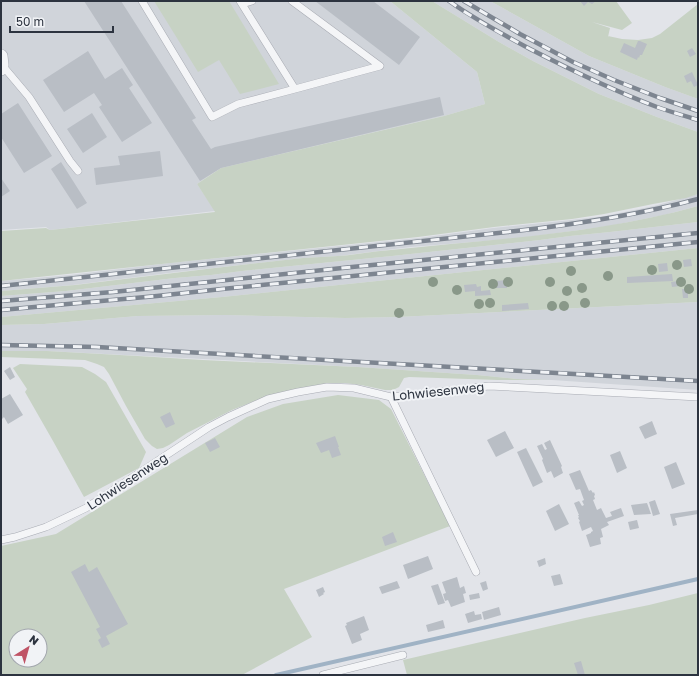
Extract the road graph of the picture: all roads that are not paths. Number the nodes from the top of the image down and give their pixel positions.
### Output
1 (142, 1) edge
2 (252, 1) edge
3 (292, 1) edge
4 (241, 3) edge
5 (1, 63) edge
6 (295, 89) junction
7 (78, 171) dead end
8 (698, 397) edge
9 (390, 398) junction
10 (1, 540) edge
11 (476, 572) dead end
12 (403, 655) dead end
13 (323, 675) edge

1 - 6 lane
2 - 4 lane
3 - 6 lane
4 - 6 lane
5 - 7 lane
8 - 9 lane, Lohwiesenweg
9 - 10 lane, Lohwiesenweg
9 - 11 lane
12 - 13 lane

